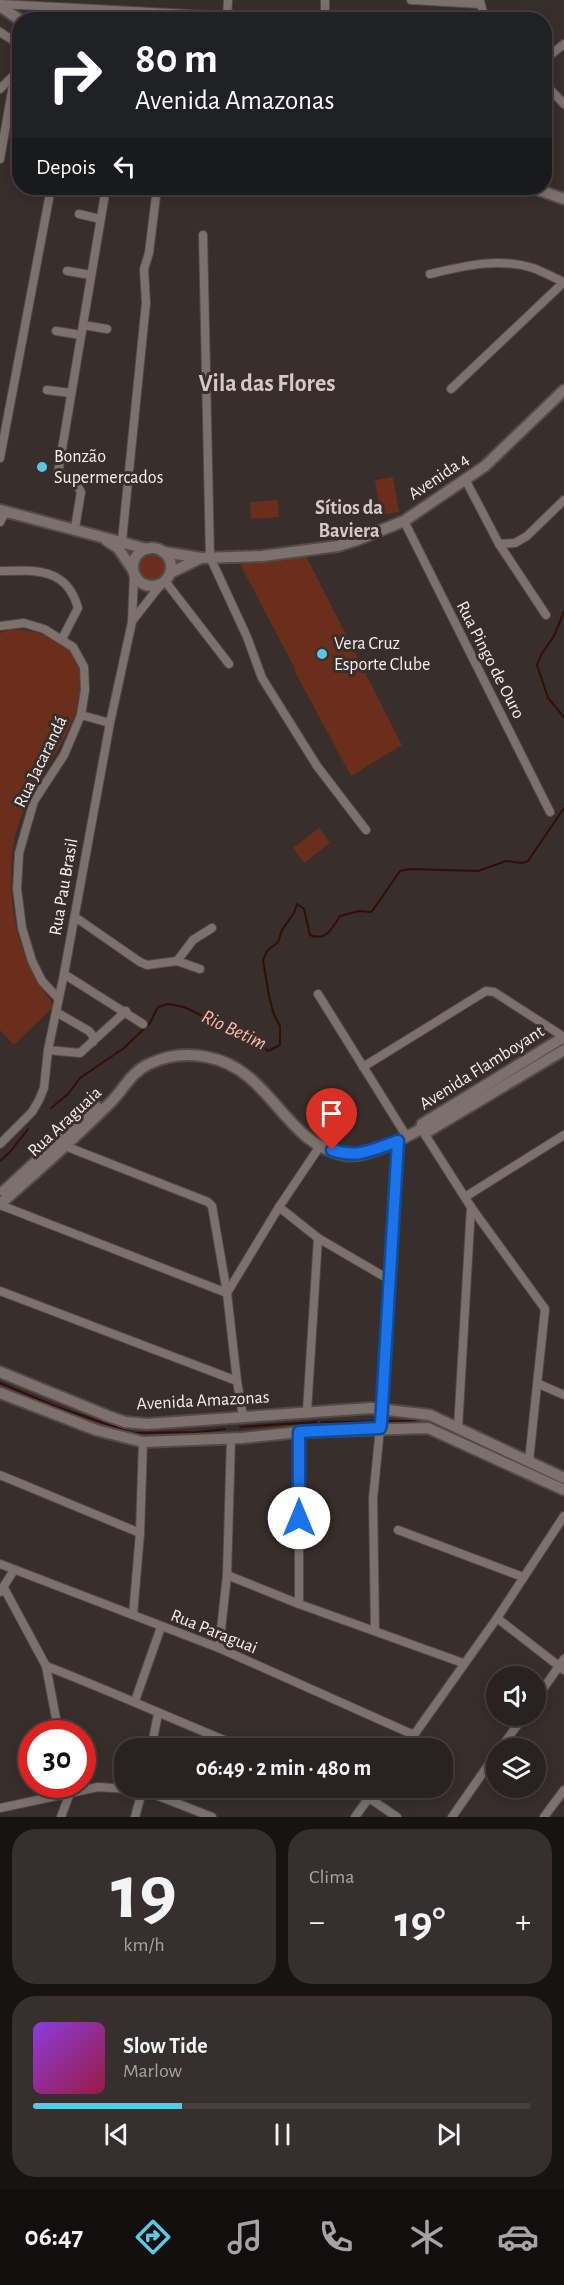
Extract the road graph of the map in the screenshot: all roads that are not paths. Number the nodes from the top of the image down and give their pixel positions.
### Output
1 (411, 0) edge
2 (479, 2) edge
3 (0, 5) edge
4 (122, 12) edge
5 (564, 44) edge
6 (552, 54) edge
7 (12, 77) edge
8 (0, 89) edge
9 (552, 91) edge
10 (12, 98) edge
11 (564, 104) edge
12 (0, 159) edge
13 (50, 195) edge
14 (105, 195) edge
15 (157, 195) edge
16 (79, 214) dead end
17 (100, 219) junction
18 (203, 235) dead end
19 (67, 272) dead end
20 (430, 274) dead end
21 (91, 275) junction
22 (564, 282) edge
23 (83, 325) junction
24 (107, 329) dead end
25 (56, 331) dead end
26 (81, 335) junction
27 (451, 389) dead end
28 (47, 390) dead end
29 (564, 390) edge
30 (71, 393) junction
31 (0, 458) edge
32 (465, 479) junction
33 (564, 500) edge
34 (3, 510) edge
35 (404, 521) junction
36 (0, 522) edge
37 (75, 528) junction
38 (99, 535) junction
39 (122, 541) junction
40 (499, 544) junction
41 (147, 549) junction
42 (163, 552) junction
43 (124, 556) junction
44 (206, 557) junction
45 (0, 571) edge
46 (134, 572) junction
47 (165, 579) junction
48 (546, 615) dead end
49 (132, 622) junction
50 (0, 626) edge
51 (62, 639) junction
52 (229, 664) dead end
53 (81, 715) junction
54 (110, 723) junction
55 (550, 812) dead end
56 (366, 830) dead end
57 (75, 917) junction
58 (213, 928) dead end
59 (177, 961) junction
60 (200, 969) dead end
61 (64, 974) junction
62 (318, 994) dead end
63 (58, 998) junction
64 (126, 1011) junction
65 (56, 1012) junction
66 (143, 1024) dead end
67 (564, 1037) edge
68 (93, 1042) junction
69 (48, 1050) junction
70 (564, 1050) edge
71 (196, 1055) joint
72 (363, 1067) junction
73 (123, 1086) junction
74 (421, 1129) junction
75 (564, 1136) edge
76 (403, 1139) junction
77 (0, 1144) edge
78 (65, 1146) junction
79 (320, 1146) junction
80 (0, 1194) edge
81 (465, 1197) junction
82 (0, 1204) edge
83 (279, 1207) junction
84 (471, 1207) junction
85 (318, 1238) junction
86 (390, 1280) junction
87 (0, 1291) edge
88 (227, 1293) junction
89 (0, 1372) edge
90 (237, 1381) junction
91 (539, 1384) junction
92 (0, 1393) edge
93 (564, 1395) edge
94 (307, 1411) junction
95 (382, 1411) junction
96 (243, 1416) junction
97 (380, 1426) junction
98 (458, 1428) junction
99 (299, 1432) junction
100 (231, 1438) junction
101 (143, 1442) junction
102 (530, 1461) junction
103 (0, 1476) edge
104 (564, 1478) edge
105 (564, 1490) edge
106 (564, 1516) edge
107 (398, 1530) dead end
108 (140, 1533) junction
109 (0, 1564) edge
110 (14, 1570) junction
111 (227, 1575) junction
112 (523, 1577) junction
113 (2, 1590) edge
114 (298, 1604) junction
115 (133, 1615) junction
116 (497, 1618) junction
117 (161, 1627) junction
118 (375, 1631) junction
119 (219, 1648) junction
120 (564, 1659) edge
121 (463, 1663) junction
122 (46, 1666) junction
123 (561, 1669) edge
124 (546, 1687) edge
125 (135, 1701) junction
126 (158, 1714) junction
127 (56, 1720) edge
128 (414, 1735) junction
129 (153, 1738) edge
130 (218, 1738) edge
131 (412, 1738) edge
132 (486, 1768) edge
133 (96, 1787) edge
134 (114, 1788) edge
135 (564, 1790) edge
136 (37, 1798) edge
137 (67, 1798) edge
138 (140, 1798) edge
139 (165, 1798) edge
140 (369, 1798) joint
141 (0, 1808) edge
142 (61, 1817) edge
143 (135, 1817) edge
144 (212, 1817) edge
145 (355, 1817) edge
146 (397, 1817) edge
147 (452, 1817) edge
148 (544, 1817) edge

1 - 2 street
3 - 4 street
5 - 6 street
7 - 8 street
9 - 11 street
10 - 12 street
13 - 31 street
14 - 17 street
15 - 39 street
16 - 17 street
17 - 21 street
18 - 44 street
19 - 21 street
20 - 22 street
21 - 23 street
22 - 27 street
23 - 24 street
23 - 26 street
25 - 26 street
26 - 30 street
28 - 30 street
29 - 32 street, Avenida 4
30 - 37 street
32 - 35 street, Avenida 4
32 - 40 street
33 - 40 street
34 - 36 street
34 - 37 street
35 - 44 street, Avenida 4
35 - 55 street, Rua Pingo de Ouro
37 - 38 street
38 - 39 street
38 - 43 street
39 - 41 street
39 - 43 street
40 - 48 street
41 - 42 street
41 - 46 street
42 - 44 street, Avenida 4
42 - 47 street
43 - 46 street
44 - 47 street, Avenida 4
44 - 56 street
45 - 51 street
46 - 47 street
46 - 49 street, Rua Pau Brasil
47 - 49 street, Rua Pau Brasil
47 - 52 street
49 - 54 street, Rua Pau Brasil
50 - 51 street, Rua Jacarandá
51 - 53 street, Rua Jacarandá
53 - 54 street
53 - 63 street, Rua Jacarandá
54 - 57 street, Rua Pau Brasil
57 - 59 street
57 - 61 street, Rua Pau Brasil
58 - 59 street
59 - 60 street
61 - 63 street, Rua Pau Brasil
61 - 64 street
62 - 72 street
63 - 65 street, Rua Pau Brasil
64 - 66 street
64 - 68 street
65 - 68 street
65 - 69 street, Rua Pau Brasil
67 - 72 street
67 - 74 street, Avenida Flamboyant
68 - 69 street
69 - 77 street, Rua Pau Brasil
70 - 74 street, Avenida Flamboyant
71 - 73 street, Rua Araguaia
71 - 79 street, Avenida Flamboyant
72 - 76 street
73 - 78 street, Rua Araguaia
73 - 80 street, Rua Araguaia
74 - 76 street, Avenida Flamboyant
74 - 81 street
75 - 81 street
76 - 79 street, Avenida Flamboyant
76 - 86 street
78 - 82 street, Rua Araguaia
78 - 88 street
79 - 83 street
81 - 84 street
82 - 88 street
83 - 85 street
83 - 88 street
84 - 91 street
84 - 98 street
85 - 86 street
85 - 94 street
86 - 95 street
87 - 90 street
88 - 90 street
89 - 96 street, Avenida Amazonas
90 - 96 street
91 - 93 street
91 - 102 street
92 - 101 street, Avenida Amazonas
94 - 95 street, Avenida Amazonas
94 - 96 street, Avenida Amazonas
95 - 97 street
95 - 98 street, Avenida Amazonas
97 - 99 street, Avenida Amazonas
97 - 105 street, Avenida Amazonas
97 - 118 street
98 - 102 street, Avenida Amazonas
99 - 100 street, Avenida Amazonas
99 - 114 street
100 - 101 street, Avenida Amazonas
100 - 111 street
101 - 108 street
102 - 104 street, Avenida Amazonas
103 - 108 street
106 - 112 street
107 - 112 street
108 - 115 street
109 - 110 street, Rua Paraguai
110 - 113 street
110 - 115 street, Rua Paraguai
111 - 114 street
111 - 119 street
112 - 116 street
113 - 122 street
114 - 118 street
115 - 117 street, Rua Paraguai
116 - 121 street
116 - 123 street
117 - 119 street, Rua Paraguai
117 - 125 street
118 - 121 street
119 - 128 street, Rua Paraguai
120 - 123 street
121 - 128 street
122 - 125 street
122 - 127 street
123 - 124 street
125 - 126 street
126 - 129 street
126 - 130 street
128 - 131 street
132 - 147 street
133 - 134 street
135 - 148 street
136 - 141 street
137 - 142 street
138 - 143 street
139 - 144 street
140 - 145 street
140 - 146 street

